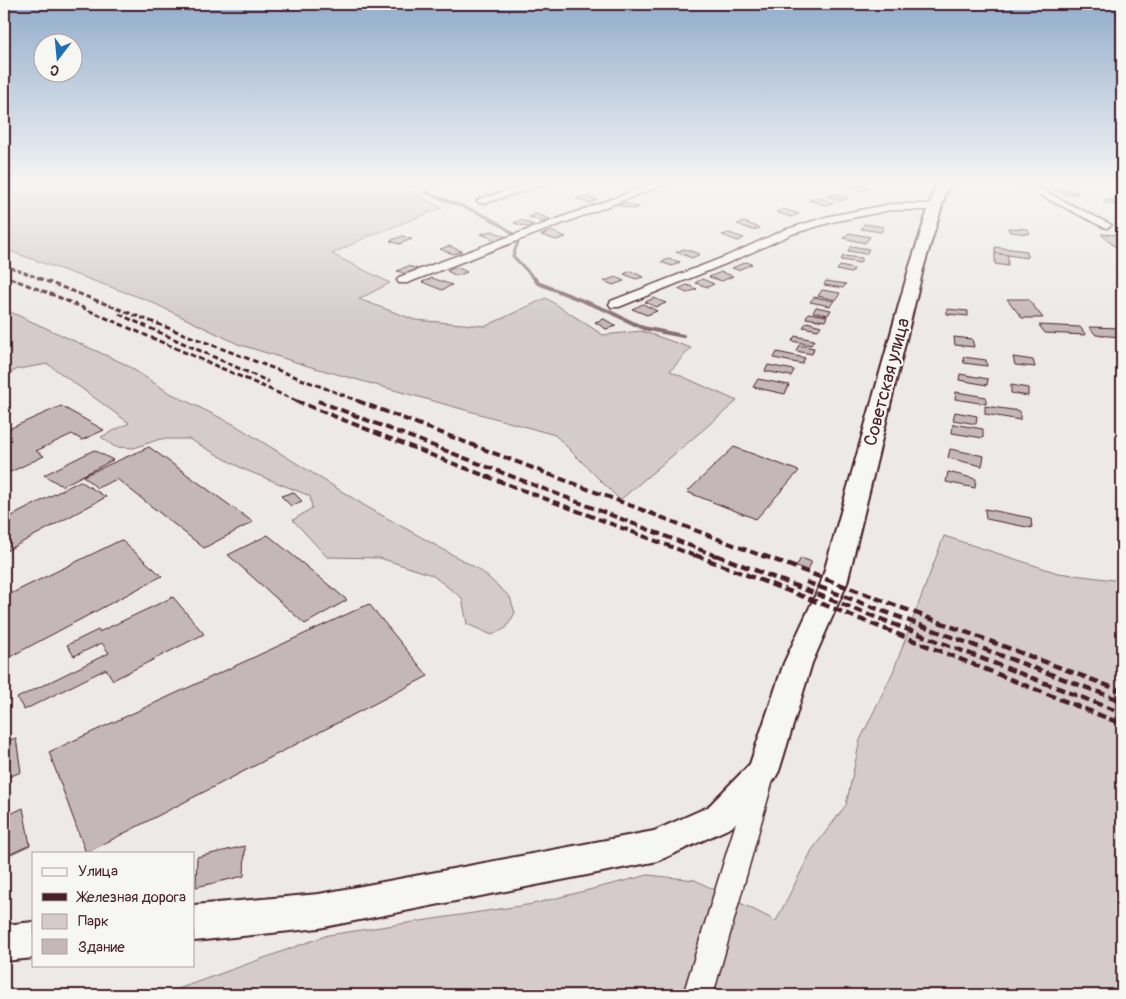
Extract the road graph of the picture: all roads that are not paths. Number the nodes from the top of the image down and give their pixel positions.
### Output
1 (541, 229) edge
2 (799, 229) edge
3 (928, 229) edge
4 (403, 280) dead end
5 (615, 304) dead end
6 (763, 771) junction
7 (195, 923) edge
8 (32, 940) edge
9 (4, 943) edge
10 (698, 995) edge

1 - 4 street
2 - 5 street
3 - 6 main road, Советская улица
6 - 7 main road
6 - 10 street
8 - 9 main road

